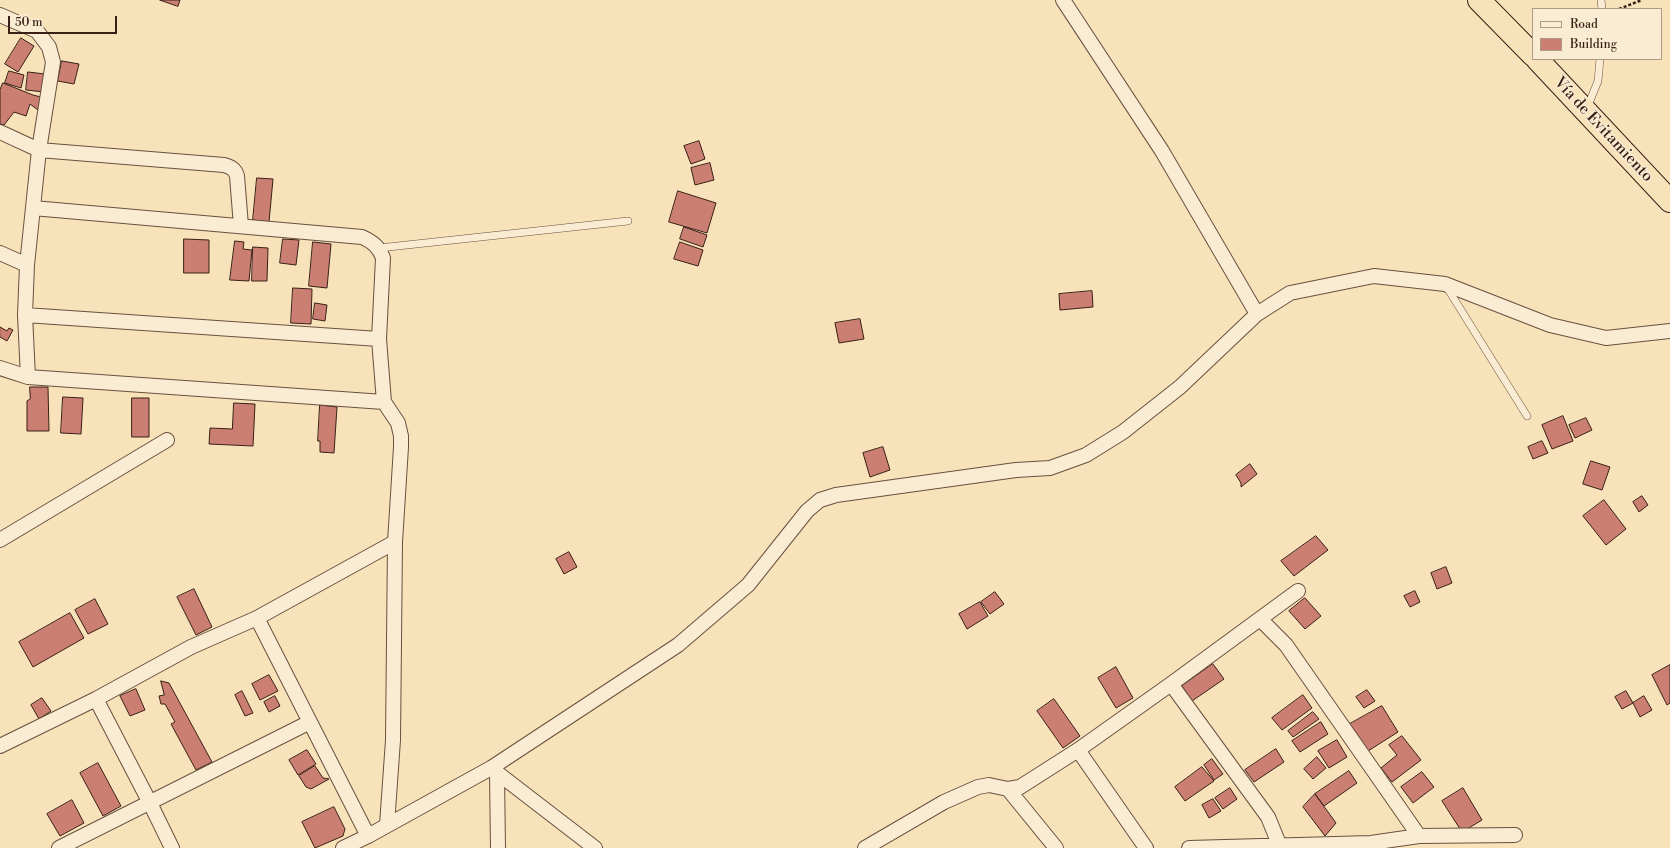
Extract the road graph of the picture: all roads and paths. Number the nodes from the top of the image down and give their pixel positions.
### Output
1 (1063, 0) edge
2 (1479, 0) edge
3 (1642, 0) edge
4 (1622, 8) edge
5 (0, 15) edge
6 (1532, 54) edge
7 (1538, 60) edge
8 (1600, 60) edge
9 (1586, 112) junction
10 (0, 132) edge
11 (39, 150) junction
12 (1670, 201) edge
13 (33, 208) junction
14 (628, 221) dead end
15 (241, 226) junction
16 (379, 248) junction
17 (0, 252) edge
18 (27, 265) junction
19 (1445, 284) junction
20 (1257, 314) junction
21 (25, 315) junction
22 (1670, 330) edge
23 (379, 339) junction
24 (0, 368) edge
25 (28, 377) junction
26 (384, 402) junction
27 (1527, 416) dead end
28 (167, 440) dead end
29 (0, 540) edge
30 (395, 542) junction
31 (1298, 591) dead end
32 (257, 618) junction
33 (1260, 619) junction
34 (1171, 684) junction
35 (96, 699) junction
36 (310, 722) junction
37 (0, 746) edge
38 (1078, 750) junction
39 (494, 771) junction
40 (1008, 789) junction
41 (150, 803) junction
42 (387, 825) junction
43 (1515, 835) dead end
44 (368, 836) junction
45 (1419, 836) junction
46 (1279, 844) junction
47 (59, 848) edge
48 (172, 848) edge
49 (343, 848) edge
50 (498, 848) edge
51 (595, 848) edge
52 (865, 848) edge
53 (1056, 848) edge
54 (1146, 848) edge
55 (1188, 848) edge

1 - 20 street
2 - 6 highway
3 - 4 path
5 - 11 street
7 - 9 highway, Vía de Evitamiento
8 - 9 lane
9 - 12 highway, Vía de Evitamiento
10 - 11 street
11 - 13 street
11 - 15 street
13 - 15 street
13 - 18 street
14 - 16 lane
15 - 16 street
16 - 23 street
17 - 18 street
18 - 21 street
19 - 20 street
19 - 22 street
19 - 27 lane
20 - 39 street
21 - 23 street
21 - 25 street
23 - 26 street
24 - 25 street
25 - 26 street
26 - 30 street
28 - 29 street
30 - 32 street
30 - 42 street
31 - 33 street
32 - 35 street
32 - 36 street
33 - 34 street
33 - 45 street
34 - 38 street
34 - 46 street
35 - 37 street
35 - 41 street
36 - 41 street
36 - 44 street
38 - 40 street
38 - 54 street
39 - 42 street
39 - 50 street
39 - 51 street
40 - 52 street
40 - 53 street
41 - 47 street
41 - 48 street
42 - 44 street
43 - 45 street
44 - 49 street
45 - 46 street
46 - 55 street

